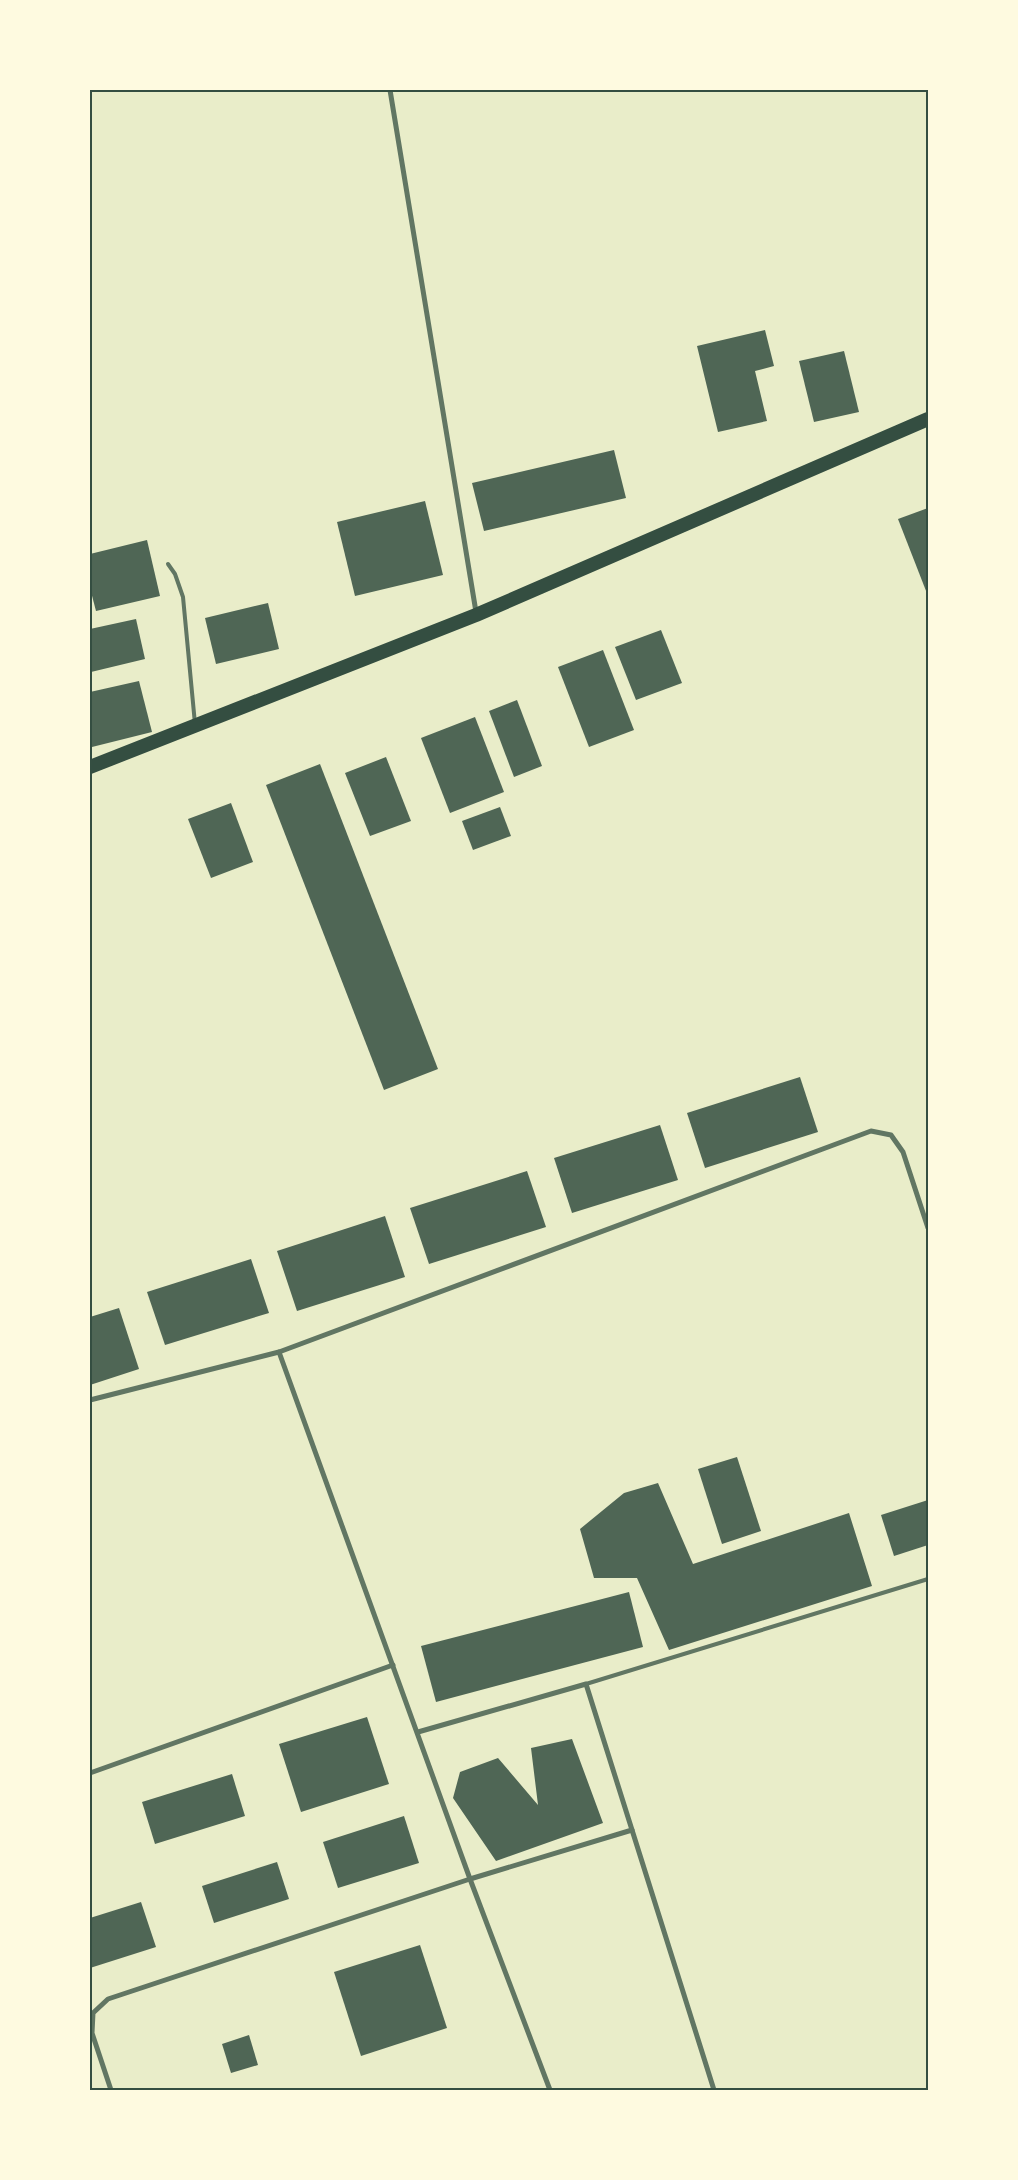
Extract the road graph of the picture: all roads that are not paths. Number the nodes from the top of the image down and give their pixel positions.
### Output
1 (390, 90) edge
2 (928, 420) edge
3 (168, 564) dead end
4 (476, 615) junction
5 (195, 726) junction
6 (90, 767) edge
7 (928, 1228) edge
8 (279, 1352) junction
9 (90, 1400) edge
10 (928, 1579) edge
11 (393, 1665) junction
12 (586, 1684) junction
13 (418, 1732) junction
14 (90, 1773) edge
15 (632, 1830) junction
16 (470, 1878) junction
17 (111, 2090) edge
18 (550, 2090) edge
19 (714, 2090) edge

1 - 4 street
2 - 4 highway
3 - 5 lane
4 - 5 highway
5 - 6 highway
7 - 8 street
8 - 9 street
8 - 11 street
10 - 12 lane
11 - 13 street
11 - 14 street
12 - 13 street
12 - 15 street
13 - 16 street
15 - 16 street
15 - 19 street
16 - 17 street
16 - 18 street

